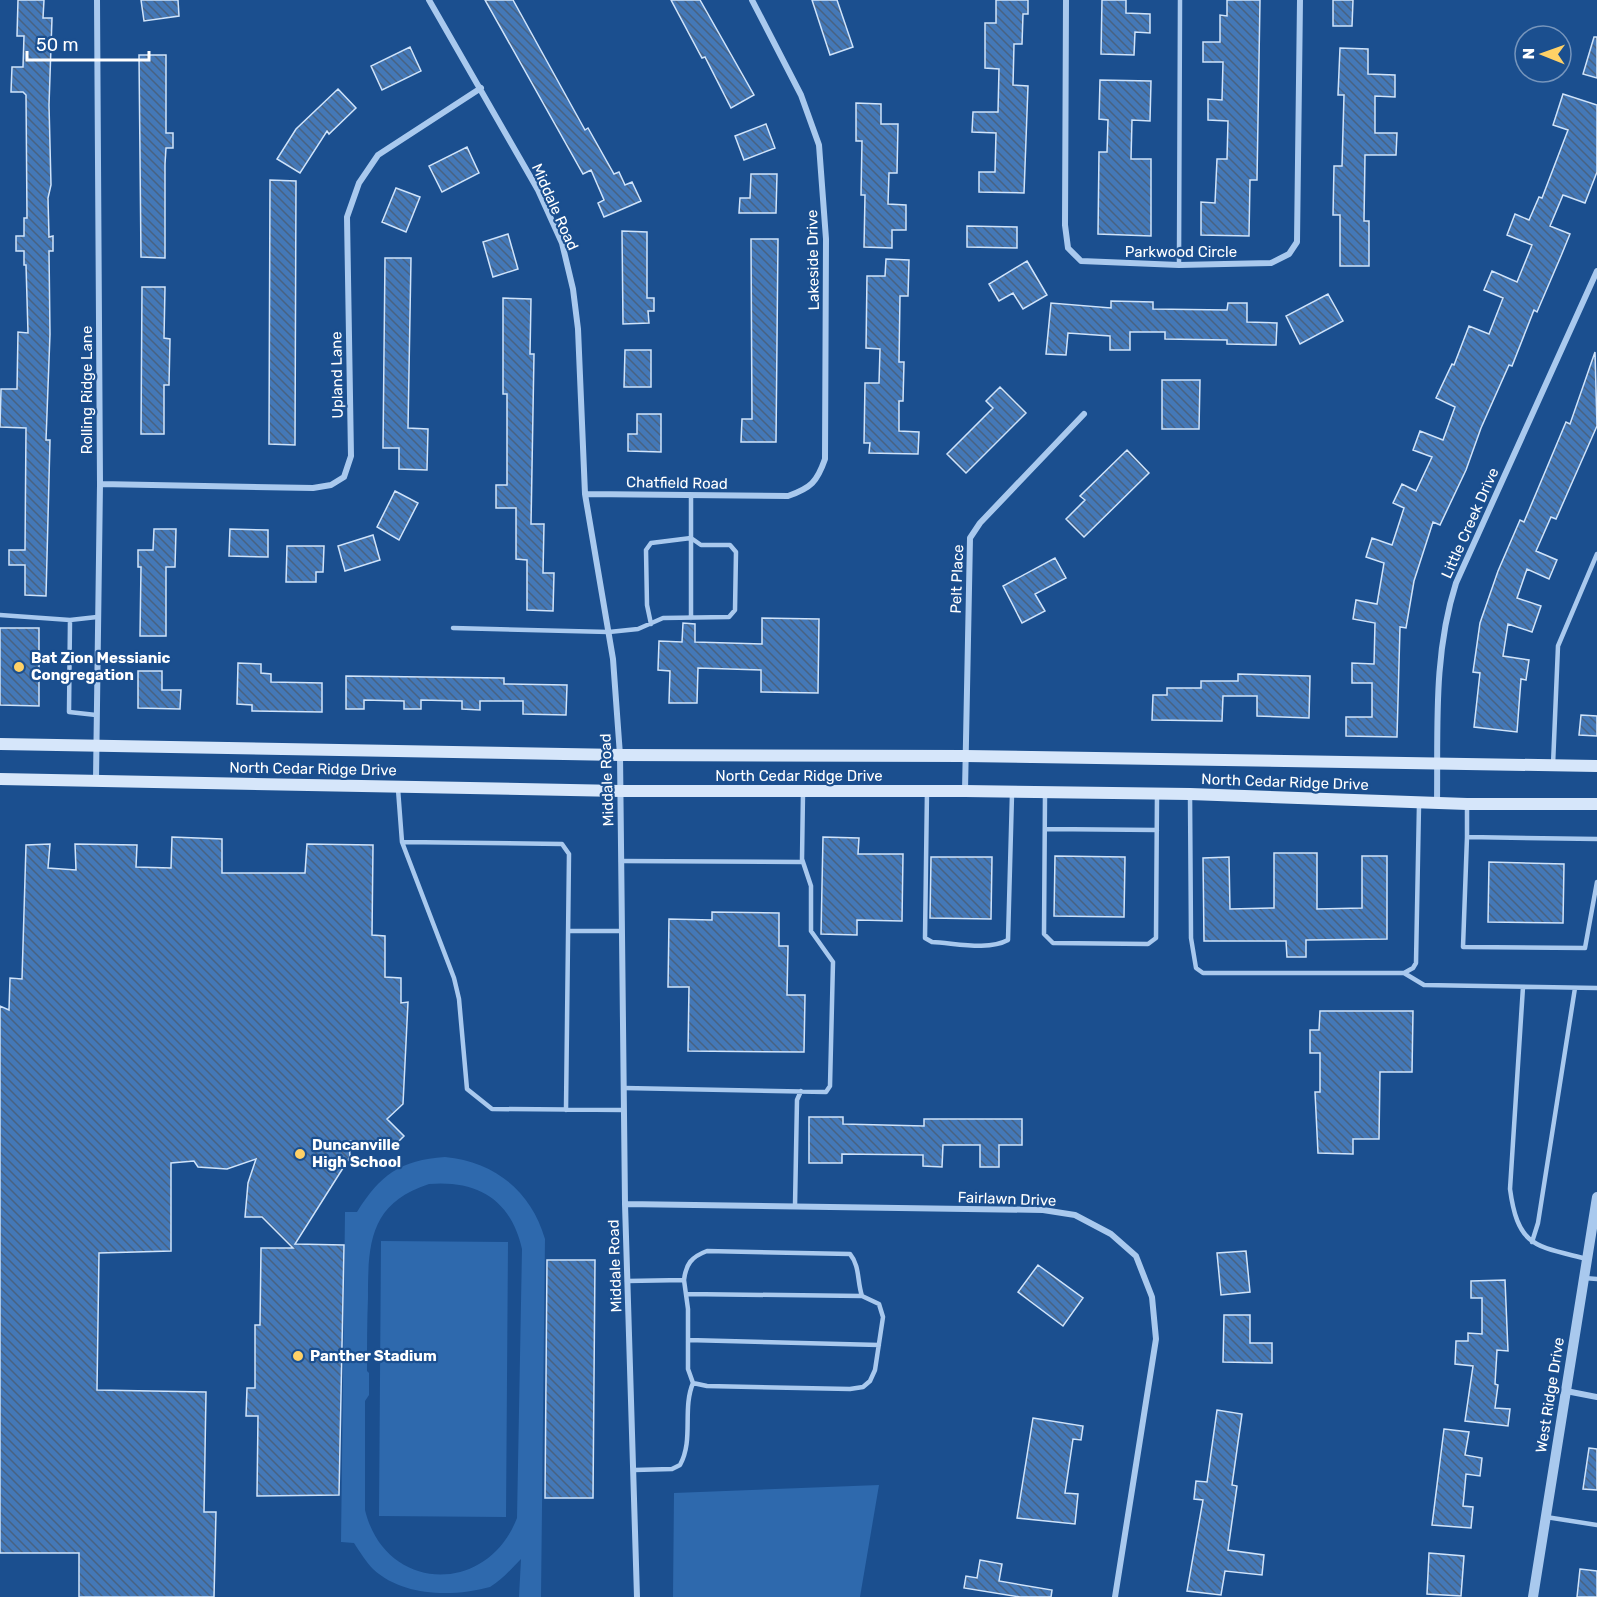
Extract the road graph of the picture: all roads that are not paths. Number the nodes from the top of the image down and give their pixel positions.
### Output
1 (98, 0) edge
2 (429, 0) edge
3 (752, 0) edge
4 (1066, 0) edge
5 (1180, 0) edge
6 (1300, 0) edge
7 (482, 88) junction
8 (1179, 265) junction
9 (1597, 271) edge
10 (1084, 414) dead end
11 (100, 484) junction
12 (585, 494) junction
13 (691, 495) junction
14 (767, 496) joint
15 (691, 538) junction
16 (1597, 554) edge
17 (0, 615) edge
18 (97, 617) junction
19 (691, 618) junction
20 (70, 620) junction
21 (651, 624) junction
22 (453, 628) dead end
23 (609, 632) junction
24 (96, 715) junction
25 (0, 744) edge
26 (95, 744) junction
27 (620, 755) junction
28 (965, 756) junction
29 (1438, 764) junction
30 (1553, 766) junction
31 (1597, 766) edge
32 (0, 779) edge
33 (96, 779) junction
34 (398, 786) junction
35 (620, 791) junction
36 (803, 791) junction
37 (927, 791) junction
38 (965, 791) junction
39 (1012, 791) junction
40 (1046, 792) junction
41 (1157, 794) junction
42 (1190, 794) junction
43 (1419, 802) junction
44 (1437, 803) junction
45 (1467, 804) junction
46 (1597, 804) edge
47 (1045, 829) junction
48 (1157, 830) junction
49 (1467, 837) junction
50 (1597, 839) edge
51 (402, 842) junction
52 (621, 861) junction
53 (803, 862) junction
54 (1597, 882) edge
55 (1594, 917) edge
56 (568, 931) junction
57 (622, 931) junction
58 (1404, 973) junction
59 (1523, 987) junction
60 (1575, 988) junction
61 (1597, 988) edge
62 (624, 1088) junction
63 (801, 1091) junction
64 (566, 1110) junction
65 (624, 1110) junction
66 (1597, 1197) edge
67 (625, 1204) junction
68 (795, 1206) junction
69 (1532, 1242) junction
70 (1587, 1259) junction
71 (1584, 1278) junction
72 (684, 1280) junction
73 (1597, 1280) edge
74 (627, 1281) junction
75 (686, 1294) junction
76 (862, 1296) junction
77 (688, 1340) junction
78 (879, 1345) junction
79 (693, 1383) junction
80 (1566, 1391) junction
81 (1597, 1397) edge
82 (634, 1470) junction
83 (1546, 1517) junction
84 (1597, 1525) edge
85 (637, 1597) edge
86 (1115, 1597) edge
87 (1533, 1597) edge

1 - 11 street, Rolling Ridge Lane
2 - 7 street, Middale Road
3 - 14 street, Lakeside Drive
4 - 8 street, Parkwood Circle
5 - 8 lane
6 - 8 street, Parkwood Circle
7 - 11 street, Upland Lane
7 - 12 street, Middale Road
9 - 29 street, Little Creek Drive
10 - 28 street, Pelt Place
11 - 18 street, Rolling Ridge Lane
12 - 13 street, Chatfield Road
12 - 23 street, Middale Road
13 - 14 street, Chatfield Road
13 - 15 lane
15 - 19 lane
15 - 19 lane
15 - 21 lane
16 - 30 lane
17 - 20 lane
18 - 20 lane
18 - 24 street, Rolling Ridge Lane
19 - 21 lane
20 - 24 lane
21 - 23 lane
22 - 23 lane
23 - 27 street, Middale Road
24 - 26 street, Rolling Ridge Lane
25 - 26 main road, North Cedar Ridge Drive
26 - 27 main road, North Cedar Ridge Drive
26 - 33 street, Rolling Ridge Lane
27 - 28 main road, North Cedar Ridge Drive
27 - 35 street, Middale Road
28 - 29 main road, North Cedar Ridge Drive
28 - 38 street, Pelt Place
29 - 30 main road, North Cedar Ridge Drive
29 - 44 street, Little Creek Drive
30 - 31 main road, North Cedar Ridge Drive
32 - 33 main road, North Cedar Ridge Drive
33 - 34 main road, North Cedar Ridge Drive
34 - 35 main road, North Cedar Ridge Drive
34 - 51 lane
35 - 36 main road, North Cedar Ridge Drive
35 - 52 street, Middale Road
36 - 37 main road, North Cedar Ridge Drive
36 - 53 lane
37 - 38 main road, North Cedar Ridge Drive
37 - 39 lane
38 - 39 main road, North Cedar Ridge Drive
39 - 40 main road, North Cedar Ridge Drive
40 - 41 main road, North Cedar Ridge Drive
40 - 47 lane
41 - 42 main road, North Cedar Ridge Drive
41 - 48 lane
42 - 43 main road, North Cedar Ridge Drive
42 - 58 lane
43 - 44 main road, North Cedar Ridge Drive
43 - 58 lane
44 - 45 main road, North Cedar Ridge Drive
45 - 46 main road, North Cedar Ridge Drive
45 - 49 lane
47 - 48 lane
47 - 48 lane
49 - 50 lane
49 - 55 lane
51 - 56 lane
51 - 64 lane
52 - 53 lane
52 - 57 street, Middale Road
53 - 63 lane
54 - 55 lane
56 - 57 lane
56 - 64 lane
57 - 62 street, Middale Road
58 - 59 lane
59 - 60 lane
59 - 69 lane
60 - 61 lane
60 - 69 lane
62 - 63 lane
62 - 65 street, Middale Road
63 - 68 lane
64 - 65 lane
65 - 67 street, Middale Road
66 - 70 street, West Ridge Drive
67 - 68 street, Fairlawn Drive
67 - 74 street, Middale Road
68 - 86 street, Fairlawn Drive
69 - 70 lane
70 - 71 street, West Ridge Drive
71 - 73 lane
71 - 80 street, West Ridge Drive
72 - 74 lane
72 - 75 lane
72 - 76 lane
74 - 82 street, Middale Road
75 - 76 lane
75 - 77 lane
76 - 78 lane
77 - 78 lane
77 - 79 lane
78 - 79 lane
79 - 82 lane
80 - 81 street
80 - 83 street, West Ridge Drive
82 - 85 street, Middale Road
83 - 84 lane
83 - 87 street, West Ridge Drive

